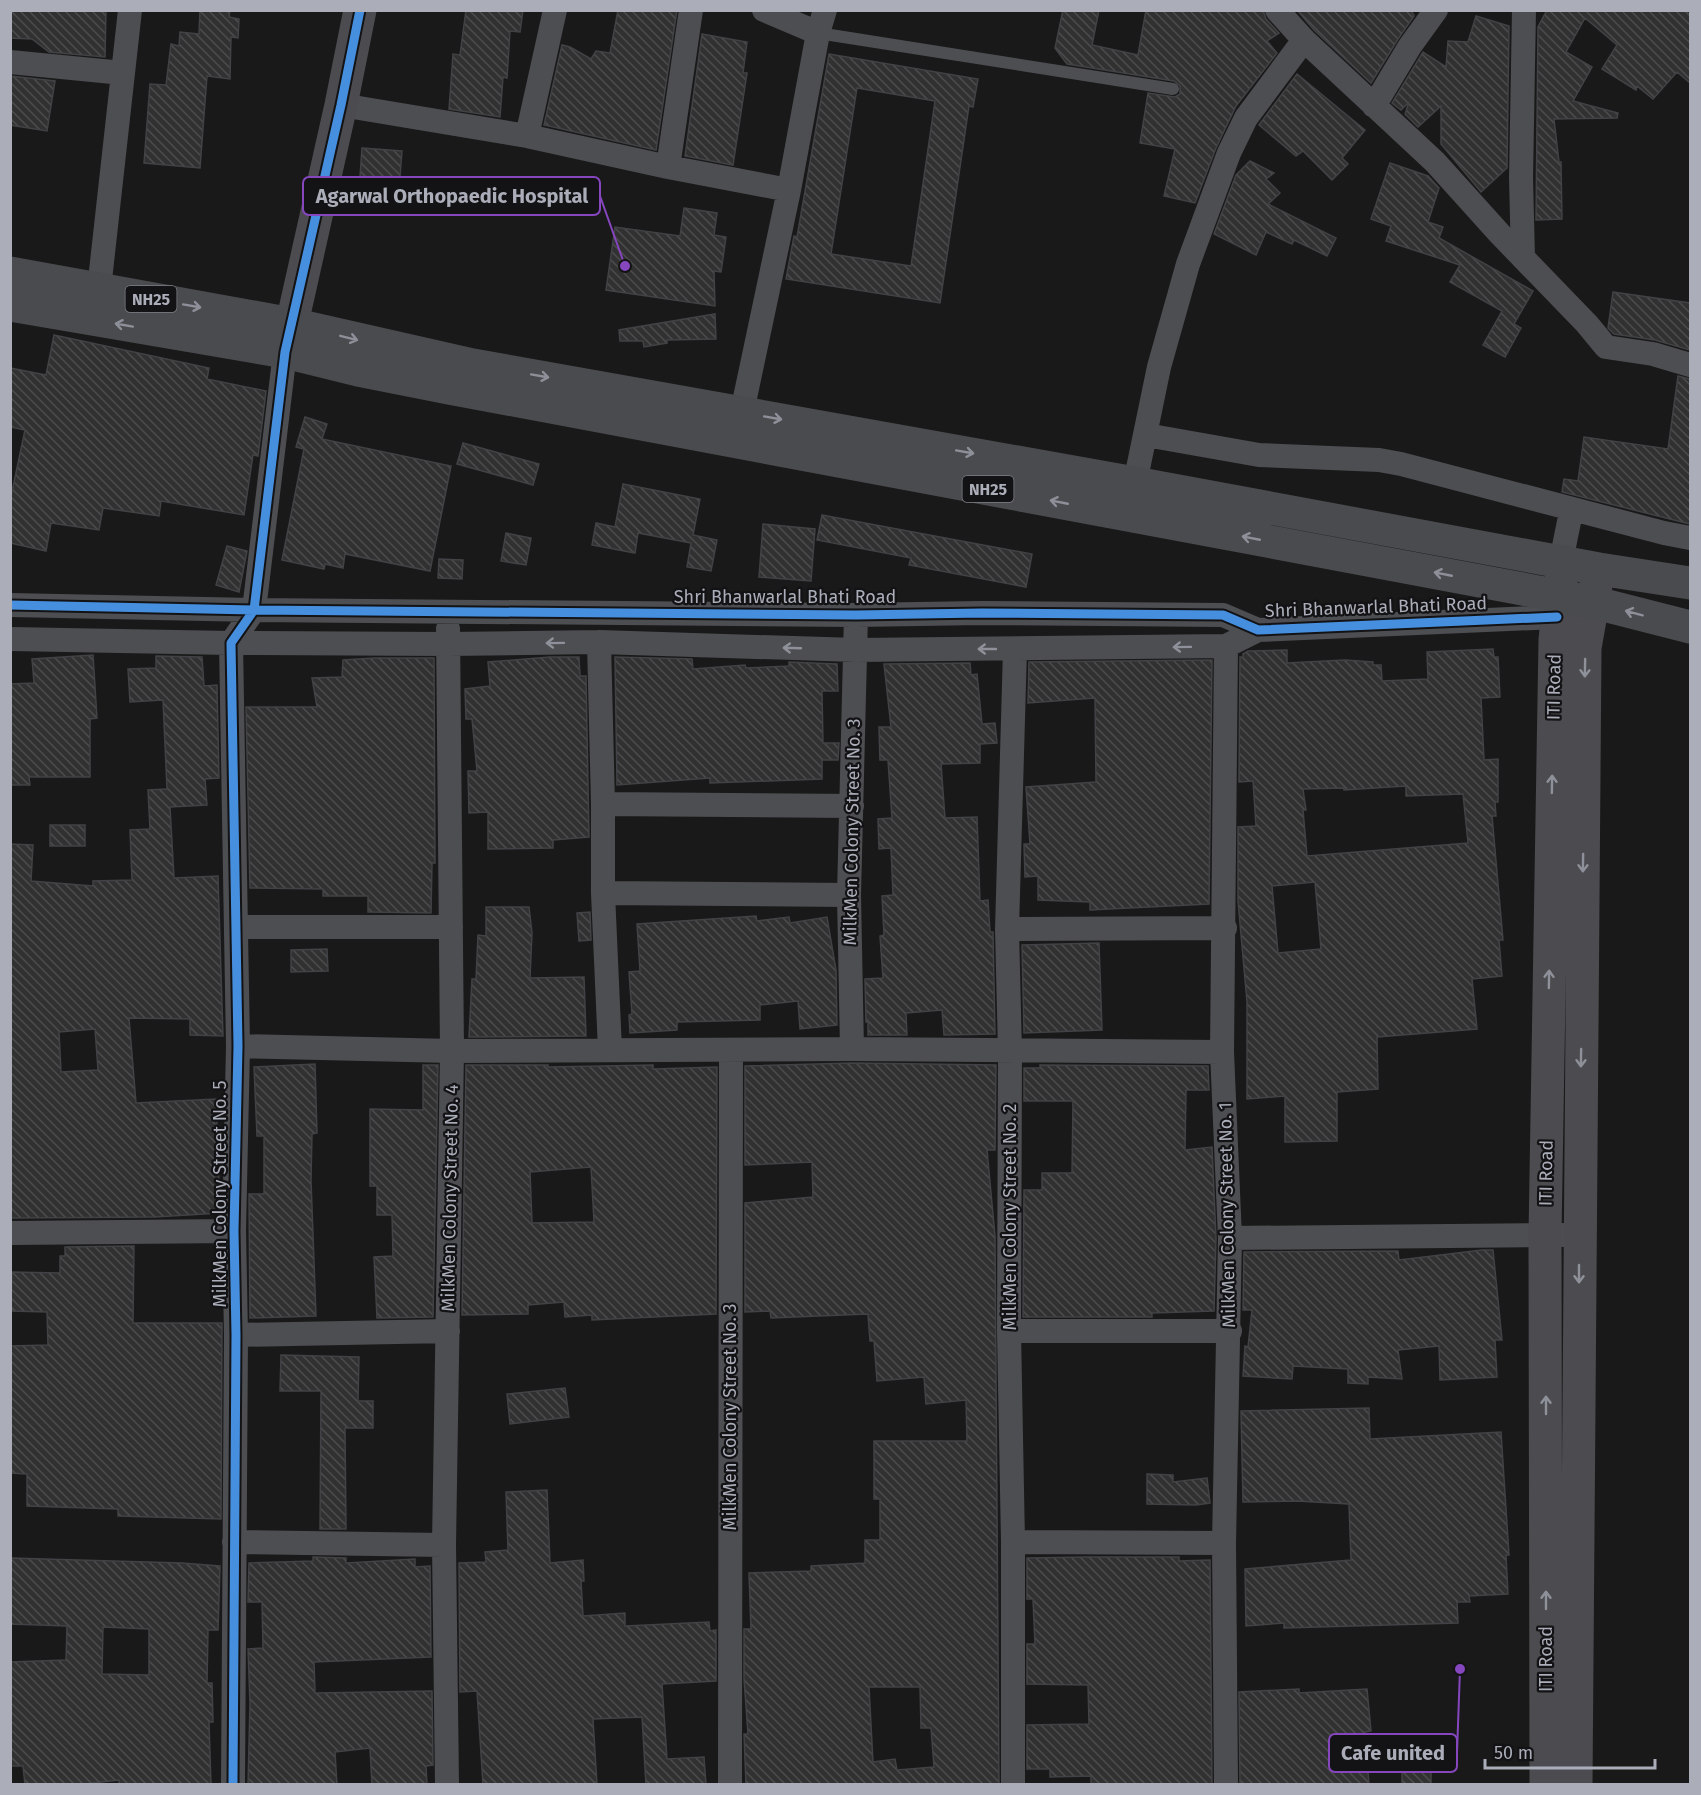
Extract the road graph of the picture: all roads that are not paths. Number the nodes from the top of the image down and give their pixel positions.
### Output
1 (130, 10) edge
2 (360, 10) edge
3 (555, 10) edge
4 (691, 10) edge
5 (764, 10) edge
6 (1277, 10) edge
7 (1436, 10) edge
8 (1524, 10) edge
9 (822, 22) edge
10 (1304, 40) junction
11 (10, 62) edge
12 (123, 73) junction
13 (1173, 89) dead end
14 (341, 105) junction
15 (1374, 106) junction
16 (527, 136) junction
17 (668, 167) junction
18 (789, 190) junction
19 (1523, 258) junction
20 (10, 273) edge
21 (99, 289) junction
22 (10, 305) edge
23 (289, 338) junction
24 (1690, 365) edge
25 (742, 412) junction
26 (1141, 457) junction
27 (1572, 513) junction
28 (1690, 538) edge
29 (1562, 557) junction
30 (1599, 569) junction
31 (1690, 583) edge
32 (1592, 602) junction
33 (10, 604) edge
34 (1558, 606) junction
35 (254, 610) junction
36 (448, 611) junction
37 (856, 615) junction
38 (1690, 627) edge
39 (1258, 630) junction
40 (10, 639) edge
41 (599, 642) junction
42 (231, 643) junction
43 (448, 645) junction
44 (1226, 646) junction
45 (1015, 649) junction
46 (856, 650) junction
47 (603, 804) junction
48 (852, 806) junction
49 (603, 893) junction
50 (849, 895) junction
51 (237, 927) junction
52 (451, 927) junction
53 (1225, 928) junction
54 (1007, 929) junction
55 (238, 1046) junction
56 (852, 1049) junction
57 (610, 1050) junction
58 (731, 1050) junction
59 (452, 1051) junction
60 (1010, 1052) junction
61 (1222, 1052) junction
62 (234, 1231) junction
63 (10, 1233) edge
64 (1545, 1235) junction
65 (1579, 1235) junction
66 (1230, 1238) junction
67 (1230, 1330) junction
68 (448, 1331) junction
69 (1009, 1331) junction
70 (236, 1335) junction
71 (234, 1542) junction
72 (1013, 1542) junction
73 (1224, 1543) junction
74 (444, 1545) junction
75 (233, 1785) edge
76 (447, 1785) edge
77 (730, 1785) edge
78 (1013, 1785) edge
79 (1226, 1785) edge
80 (1546, 1785) edge
81 (1576, 1785) edge

1 - 12 street
2 - 14 street
3 - 16 street
4 - 17 street
5 - 9 street
6 - 10 street
7 - 15 street
8 - 19 street
9 - 13 lane
9 - 18 street
10 - 15 street
10 - 26 street
11 - 12 street
12 - 21 street
14 - 16 street
14 - 23 street
15 - 19 street
16 - 17 street
17 - 18 street
18 - 25 street
19 - 24 street
20 - 21 main road, NH25
21 -> 23 main road, NH25
23 -> 22 main road, NH25
23 -> 25 main road, NH25
34 -> 23 main road, NH25
23 - 35 street
25 -> 26 main road, NH25
26 - 27 street
26 - 29 main road, NH25
27 - 28 street
27 - 29 street
29 - 30 main road, NH25
29 - 34 street, ITI Road
30 - 31 main road, NH25
30 - 32 street, ITI Road
32 - 34 main road, NH25
38 -> 32 main road, NH25
32 -> 65 street, ITI Road
33 - 35 street, Shri Bhanwarlal Bhati Road
34 - 39 street, Shri Bhanwarlal Bhati Road
64 -> 34 street, ITI Road
35 - 36 street, Shri Bhanwarlal Bhati Road
35 - 42 street
36 - 37 street, Shri Bhanwarlal Bhati Road
36 - 43 street, MilkMen Colony Street No. 4
37 - 39 street, Shri Bhanwarlal Bhati Road
37 - 46 street, MilkMen Colony Street No. 3
39 - 44 street, Shri Bhanwarlal Bhati Road
40 - 42 street, Shri Bhanwarlal Bhati Road
41 -> 43 street, Shri Bhanwarlal Bhati Road
46 -> 41 street, Shri Bhanwarlal Bhati Road
41 - 47 street
42 - 43 street, Shri Bhanwarlal Bhati Road
42 - 51 street, MilkMen Colony Street No. 5
43 - 52 street, MilkMen Colony Street No. 4
44 -> 45 street, Shri Bhanwarlal Bhati Road
44 - 53 street, MilkMen Colony Street No. 1
45 -> 46 street, Shri Bhanwarlal Bhati Road
45 - 54 street, MilkMen Colony Street No. 2
46 - 48 street, MilkMen Colony Street No. 3
47 - 48 street
47 - 49 street
48 - 50 street, MilkMen Colony Street No. 3
49 - 50 street
49 - 57 street
50 - 56 street, MilkMen Colony Street No. 3
51 - 52 street
51 - 55 street, MilkMen Colony Street No. 5
52 - 59 street, MilkMen Colony Street No. 4
53 - 54 street
53 - 61 street, MilkMen Colony Street No. 1
54 - 60 street, MilkMen Colony Street No. 2
55 - 59 street
55 - 62 street, MilkMen Colony Street No. 5
56 - 58 street
56 - 60 street
57 - 58 street
57 - 59 street
58 - 77 street, MilkMen Colony Street No. 3
59 - 68 street, MilkMen Colony Street No. 4
60 - 61 street
60 - 69 street, MilkMen Colony Street No. 2
61 - 66 street, MilkMen Colony Street No. 1
62 - 63 street
62 - 70 street, MilkMen Colony Street No. 5
64 - 65 street
64 - 66 street
80 -> 64 street, ITI Road
65 -> 81 street, ITI Road
66 - 67 street, MilkMen Colony Street No. 1
67 - 69 street
67 - 73 street, MilkMen Colony Street No. 1
68 - 70 street
68 - 74 street, MilkMen Colony Street No. 4
69 - 72 street, MilkMen Colony Street No. 2
70 - 71 street, MilkMen Colony Street No. 5
71 - 74 street
71 - 75 street, MilkMen Colony Street No. 5
72 - 73 street
72 - 78 street, MilkMen Colony Street No. 2
73 - 79 street, MilkMen Colony Street No. 1
74 - 76 street, MilkMen Colony Street No. 4

